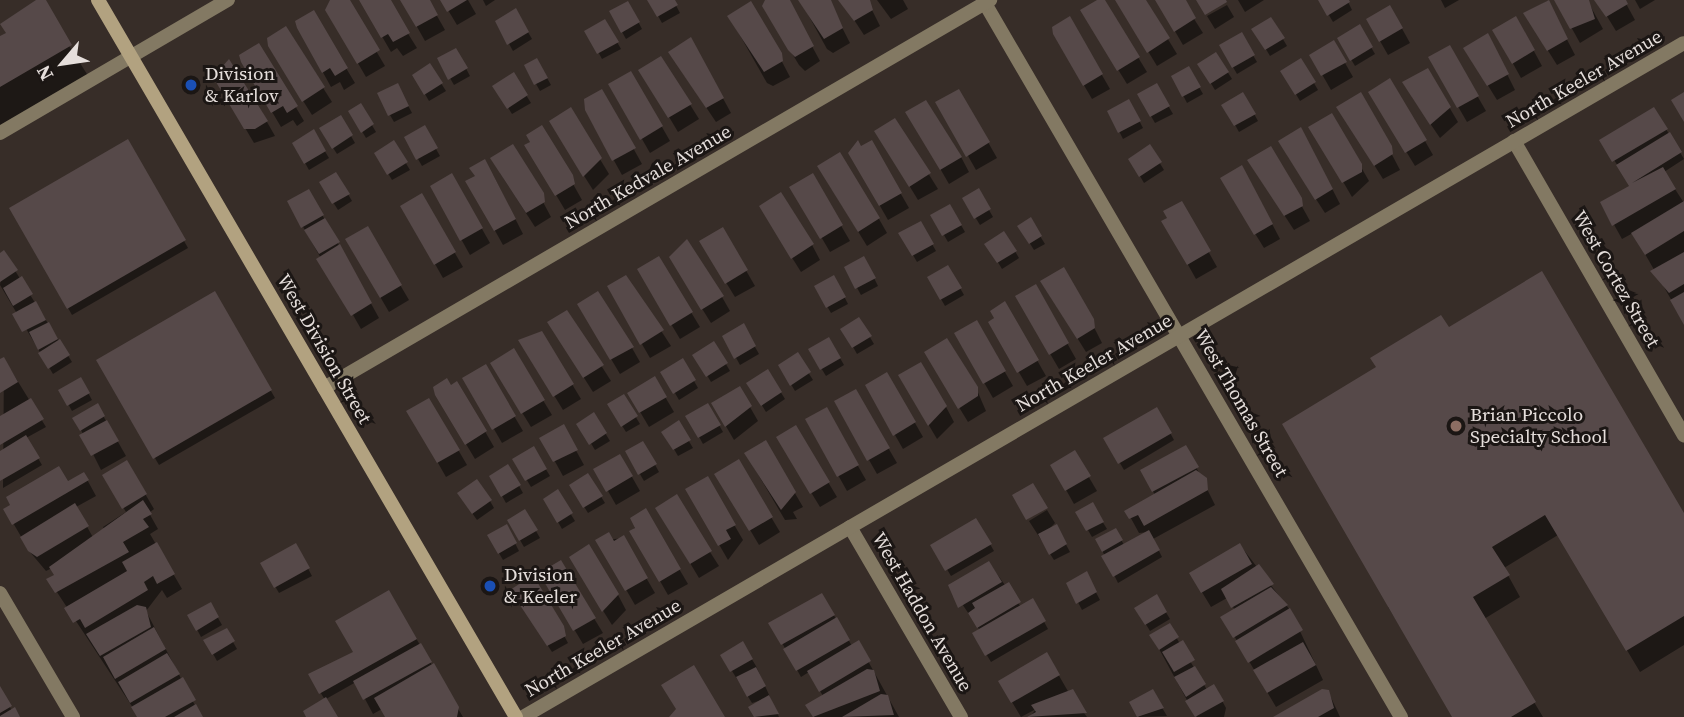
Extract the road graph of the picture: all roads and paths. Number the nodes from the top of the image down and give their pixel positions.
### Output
1 (98, 0) edge
2 (228, 0) edge
3 (986, 1) edge
4 (1684, 43) edge
5 (131, 56) junction
6 (0, 133) edge
7 (1514, 142) junction
8 (1179, 336) junction
9 (324, 388) junction
10 (1684, 436) edge
11 (850, 527) junction
12 (0, 593) edge
13 (73, 717) edge
14 (516, 717) edge
15 (523, 717) edge
16 (961, 717) edge
17 (1401, 717) edge

1 - 5 main road, West Division Street
2 - 5 street
3 - 8 street, West Thomas Street
3 - 9 street, North Kedvale Avenue
4 - 7 street, North Keeler Avenue
5 - 6 street
5 - 9 main road, West Division Street
7 - 8 street, North Keeler Avenue
7 - 10 street, West Cortez Street
8 - 11 street, North Keeler Avenue
8 - 17 street, West Thomas Street
9 - 14 main road, West Division Street
11 - 15 street, North Keeler Avenue
11 - 16 street, West Haddon Avenue
12 - 13 street

